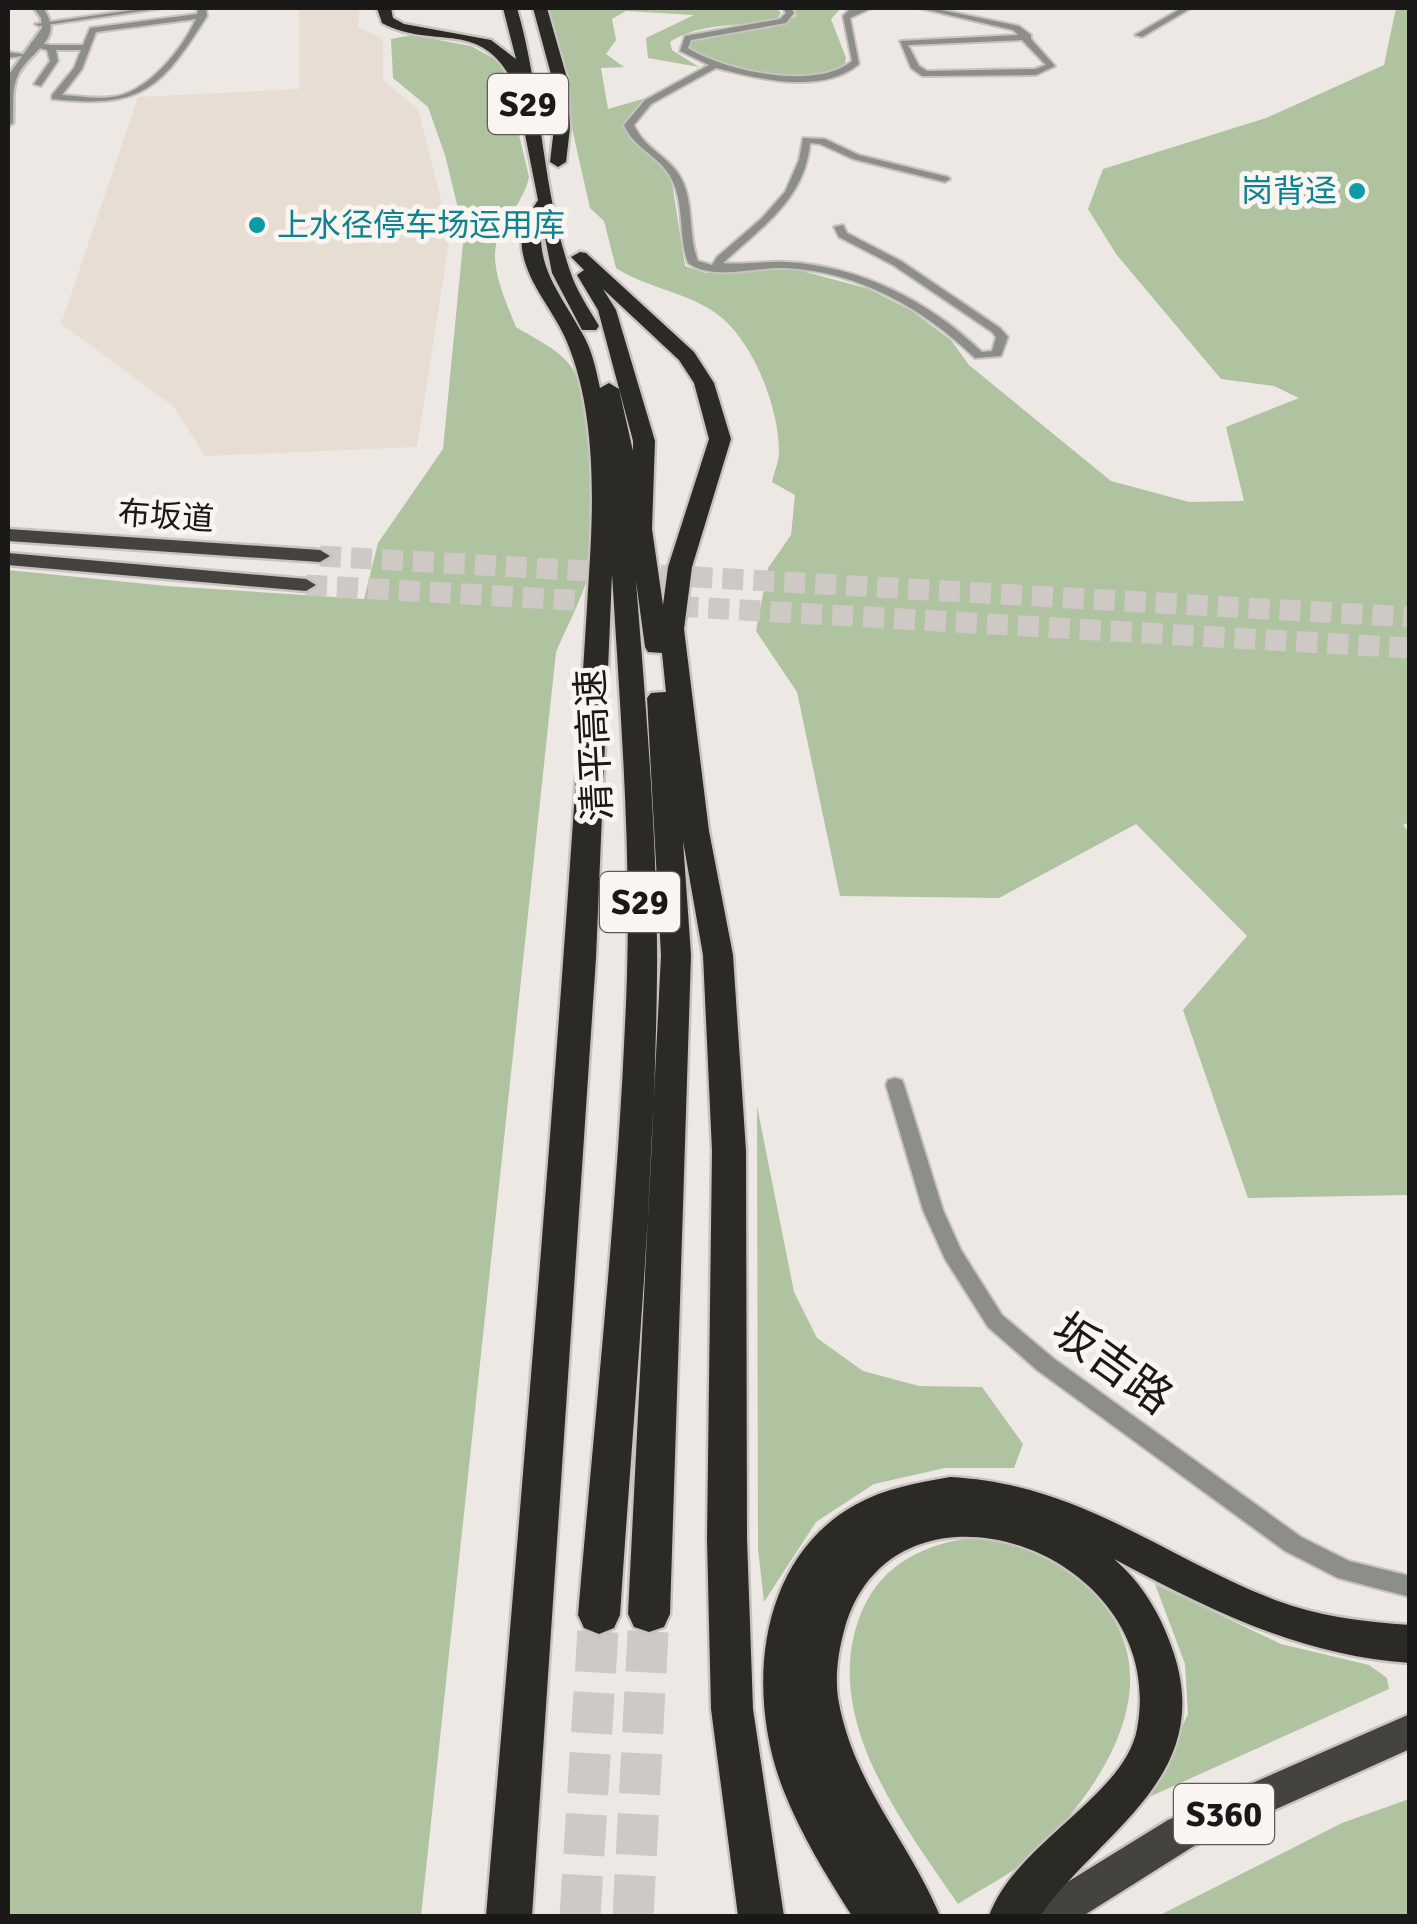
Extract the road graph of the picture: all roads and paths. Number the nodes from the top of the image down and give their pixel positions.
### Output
1 (28, 8) edge
2 (39, 8) edge
3 (126, 8) edge
4 (146, 8) edge
5 (160, 8) edge
6 (384, 8) edge
7 (394, 8) edge
8 (510, 8) edge
9 (526, 8) edge
10 (540, 8) edge
11 (786, 8) edge
12 (868, 8) edge
13 (923, 8) edge
14 (1187, 8) edge
15 (202, 12) edge
16 (493, 16) edge
17 (43, 21) junction
18 (1140, 36) dead end
19 (1028, 37) junction
20 (41, 46) junction
21 (87, 46) junction
22 (17, 55) edge
23 (715, 65) junction
24 (8, 69) edge
25 (38, 84) dead end
26 (528, 109) junction
27 (8, 122) edge
28 (555, 180) junction
29 (945, 180) dead end
30 (840, 227) dead end
31 (723, 268) junction
32 (8, 535) edge
33 (320, 556) tunnel mouth
34 (8, 560) edge
35 (306, 585) tunnel mouth
36 (895, 1085) dead end
37 (1410, 1587) edge
38 (649, 1614) tunnel mouth
39 (599, 1615) tunnel mouth
40 (1410, 1644) edge
41 (1410, 1731) edge
42 (856, 1848) junction
43 (509, 1916) edge
44 (761, 1916) edge
45 (878, 1916) edge
46 (917, 1916) edge
47 (1012, 1916) edge
48 (1049, 1916) edge

1 - 17 street
2 - 17 street
3 - 17 street
4 - 5 street
4 - 17 street
6 - 26 highway
7 - 16 highway
8 - 26 highway, 清平高速 / S29
9 - 28 highway, 清平高速 / S29
10 - 28 highway
11 - 23 street
12 - 23 street
13 - 19 street
14 - 18 street
15 - 21 street
15 - 21 street
17 - 20 street
19 - 19 street
20 - 21 street
20 - 22 street
20 - 25 street
22 - 24 street
22 - 27 street
23 - 31 street
26 - 28 highway, 清平高速 / S29
28 - 39 highway, 清平高速 / S29
28 - 43 highway
29 - 31 street
30 - 31 street
32 - 33 main road, 布坂道
34 - 35 main road, 布坂道
36 - 37 street, 坂吉路
38 - 44 highway, 清平高速 / S29
40 - 42 highway
41 - 48 main road, S360
42 - 45 highway
42 - 46 highway
42 - 47 highway

